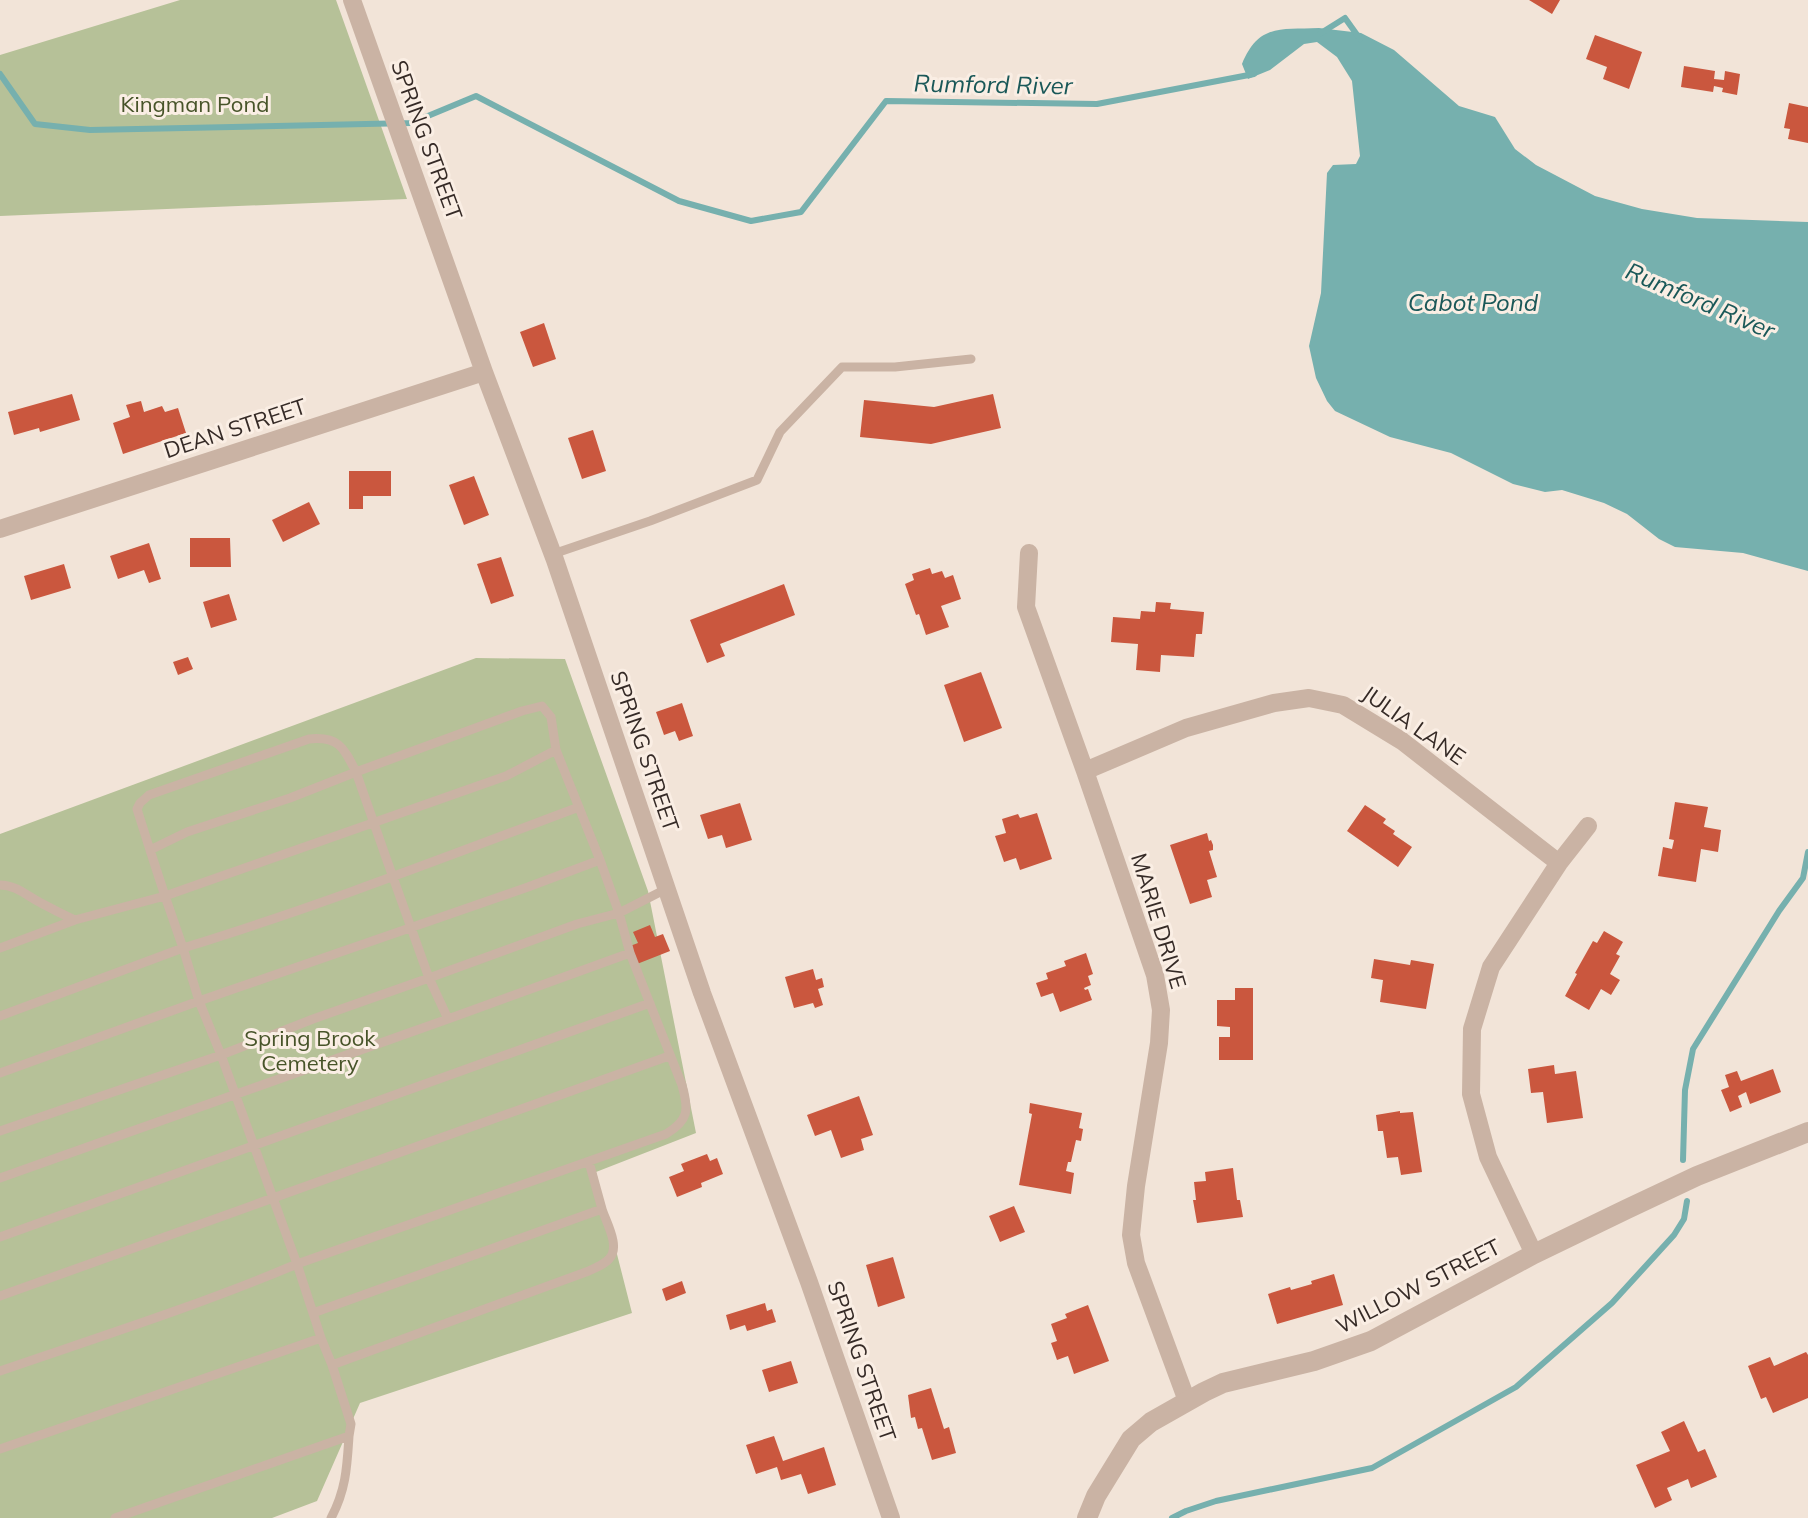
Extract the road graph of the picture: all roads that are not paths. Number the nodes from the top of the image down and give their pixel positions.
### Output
1 (352, 0) edge
2 (971, 359) dead end
3 (484, 372) junction
4 (0, 529) edge
5 (1029, 553) dead end
6 (553, 554) junction
7 (556, 750) junction
8 (1085, 771) junction
9 (356, 772) junction
10 (579, 807) junction
11 (374, 823) junction
12 (1588, 826) dead end
13 (150, 850) junction
14 (600, 860) junction
15 (1559, 863) junction
16 (392, 876) junction
17 (0, 885) edge
18 (666, 889) junction
19 (165, 896) junction
20 (619, 913) junction
21 (75, 920) junction
22 (410, 926) junction
23 (0, 948) edge
24 (183, 948) junction
25 (630, 953) junction
26 (429, 978) junction
27 (199, 1001) junction
28 (650, 1003) junction
29 (0, 1016) edge
30 (448, 1019) junction
31 (221, 1055) junction
32 (669, 1056) junction
33 (0, 1073) edge
34 (234, 1094) junction
35 (0, 1131) edge
36 (1808, 1132) edge
37 (253, 1147) junction
38 (589, 1162) junction
39 (0, 1178) edge
40 (273, 1198) junction
41 (602, 1209) junction
42 (0, 1237) edge
43 (1534, 1254) junction
44 (297, 1264) junction
45 (0, 1296) edge
46 (313, 1313) junction
47 (321, 1338) junction
48 (332, 1365) junction
49 (0, 1371) edge
50 (1187, 1401) junction
51 (349, 1436) junction
52 (0, 1449) edge
53 (115, 1518) edge
54 (331, 1518) edge
55 (891, 1518) edge
56 (1087, 1518) edge

1 - 3 street, SPRING STREET
2 - 6 lane
3 - 4 street, DEAN STREET
3 - 6 street, SPRING STREET
5 - 8 street, MARIE DRIVE
6 - 18 street, SPRING STREET
7 - 9 lane
7 - 10 lane
7 - 11 lane
8 - 15 street, JULIA LANE
8 - 50 street, MARIE DRIVE
9 - 11 lane
9 - 13 lane
9 - 13 lane
10 - 14 lane
10 - 16 lane
11 - 16 lane
11 - 19 lane
12 - 15 street
13 - 19 lane
14 - 20 lane
14 - 22 lane
15 - 43 street
16 - 22 lane
16 - 24 lane
17 - 21 lane
18 - 20 lane
18 - 55 street, SPRING STREET
19 - 21 lane
19 - 24 lane
20 - 25 lane
20 - 26 lane
21 - 23 lane
22 - 26 lane
22 - 27 lane
24 - 27 lane
24 - 29 lane
25 - 28 lane
25 - 30 lane
26 - 30 lane
26 - 31 lane
27 - 31 lane
27 - 33 lane
28 - 32 lane
28 - 37 lane
30 - 34 lane
31 - 34 lane
31 - 35 lane
32 - 38 lane
32 - 40 lane
34 - 37 lane
34 - 39 lane
36 - 43 street, WILLOW STREET
37 - 40 lane
37 - 42 lane
38 - 41 lane
38 - 44 lane
40 - 44 lane
40 - 45 lane
41 - 46 lane
41 - 48 lane
43 - 50 street, WILLOW STREET
44 - 46 lane
44 - 49 lane
46 - 47 lane
47 - 48 lane
47 - 52 lane
48 - 51 lane
50 - 56 street, WILLOW STREET
51 - 53 lane
51 - 54 lane

